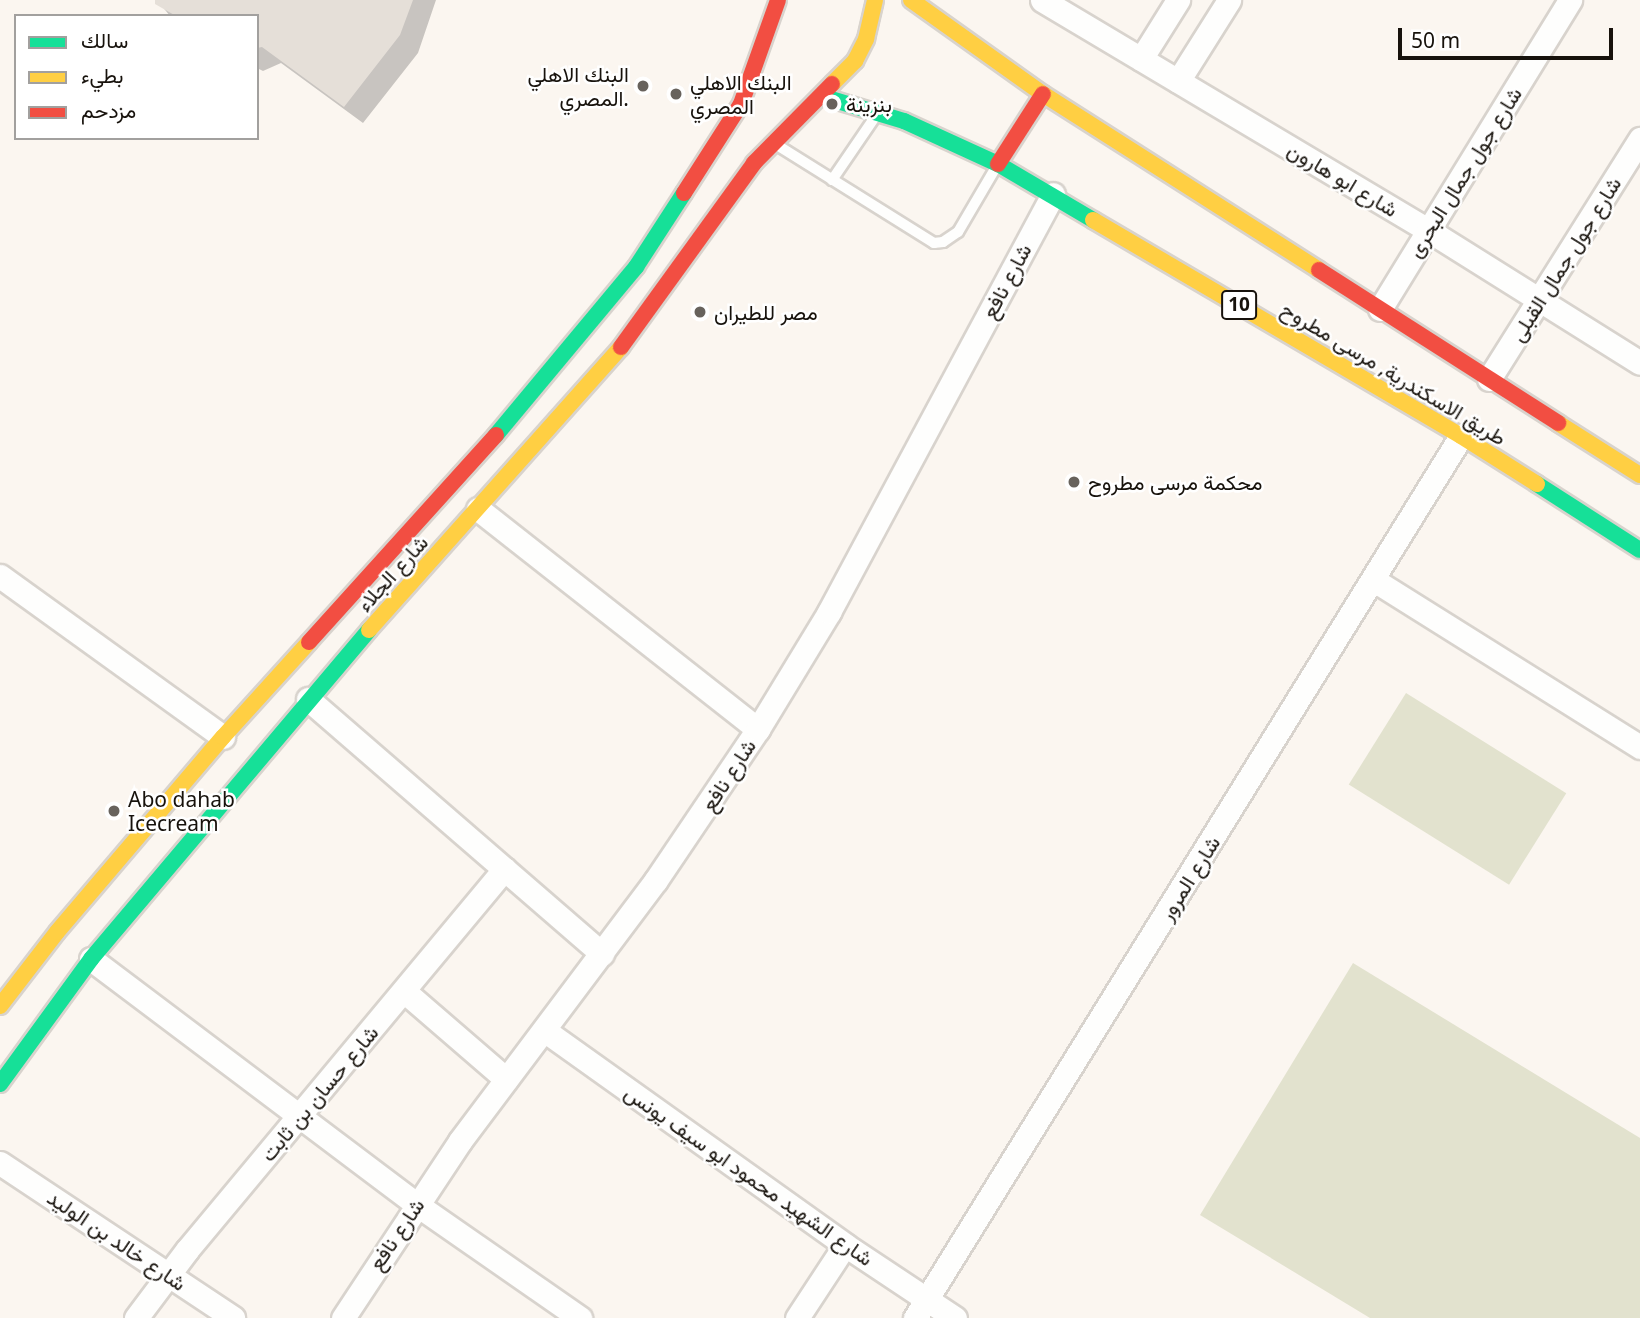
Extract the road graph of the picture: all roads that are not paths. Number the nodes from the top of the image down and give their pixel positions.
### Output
1 (778, 0) edge
2 (875, 0) edge
3 (911, 0) edge
4 (1042, 0) edge
5 (1178, 0) edge
6 (1229, 0) edge
7 (1570, 0) edge
8 (1141, 59) junction
9 (1178, 81) junction
10 (1043, 94) junction
11 (821, 96) junction
12 (878, 111) junction
13 (1640, 139) edge
14 (772, 142) junction
15 (998, 164) junction
16 (832, 180) junction
17 (1053, 194) junction
18 (1428, 230) junction
19 (1539, 299) junction
20 (1380, 309) junction
21 (1640, 363) edge
22 (1489, 379) junction
23 (1461, 436) junction
24 (1640, 475) edge
25 (478, 509) junction
26 (1640, 550) edge
27 (0, 576) edge
28 (1374, 580) junction
29 (308, 699) junction
30 (758, 729) junction
31 (223, 737) junction
32 (1640, 747) edge
33 (505, 869) junction
34 (602, 954) junction
35 (91, 959) junction
36 (404, 991) junction
37 (0, 1006) edge
38 (544, 1030) junction
39 (506, 1079) junction
40 (0, 1084) edge
41 (300, 1116) junction
42 (0, 1163) edge
43 (416, 1204) junction
44 (845, 1245) junction
45 (167, 1275) junction
46 (921, 1309) edge
47 (136, 1318) edge
48 (233, 1318) edge
49 (343, 1318) edge
50 (580, 1318) edge
51 (797, 1318) edge
52 (955, 1318) edge

1 - 31 main road, شارع الجلاء
2 - 11 main road, شارع الجلاء
3 - 10 main road, طريق الاسكندرية, مرسى مطروح
4 - 8 street, شارع ابو هارون
5 - 8 street
6 - 9 street
7 - 18 street, شارع جول جمال البحرى
8 - 9 street, شارع ابو هارون
9 - 18 street, شارع ابو هارون
10 - 15 main road
10 - 20 main road, طريق الاسكندرية, مرسى مطروح
11 - 12 main road, طريق الاسكندرية, مرسى مطروح / 10
11 - 14 main road, شارع الجلاء
12 - 15 main road, طريق الاسكندرية, مرسى مطروح / 10
12 - 16 lane
13 - 19 street, شارع جول جمال القبلى
14 - 16 lane
14 - 25 main road, شارع الجلاء
15 - 16 lane
15 - 17 main road, طريق الاسكندرية, مرسى مطروح / 10
17 - 23 main road, طريق الاسكندرية, مرسى مطروح / 10
17 - 30 street, شارع نافع
18 - 19 street, شارع ابو هارون
18 - 20 street, شارع جول جمال البحرى
19 - 21 street, شارع ابو هارون
19 - 22 street, شارع جول جمال القبلى
20 - 22 main road, طريق الاسكندرية, مرسى مطروح
22 - 24 main road, طريق الاسكندرية, مرسى مطروح
23 - 26 main road, طريق الاسكندرية, مرسى مطروح / 10
23 - 28 street, شارع المرور
25 - 29 main road, شارع الجلاء
25 - 30 street
27 - 31 street
28 - 32 street
28 - 46 street, شارع المرور
29 - 33 street
29 - 35 main road, شارع الجلاء
30 - 34 street, شارع نافع
31 - 37 main road, شارع الجلاء
33 - 34 street
33 - 36 street, شارع حسان بن ثابت
34 - 38 street, شارع نافع
35 - 40 main road, شارع الجلاء
35 - 41 street
36 - 39 street
36 - 41 street, شارع حسان بن ثابت
38 - 39 street, شارع نافع
38 - 44 street, شارع الشهيد محمود ابو سيف يونس
39 - 43 street, شارع نافع
41 - 43 street
41 - 45 street, شارع حسان بن ثابت
42 - 45 street, شارع خالد بن الوليد
43 - 49 street, شارع نافع
43 - 50 street
44 - 46 street, شارع الشهيد محمود ابو سيف يونس
44 - 51 street
45 - 47 street, شارع حسان بن ثابت
45 - 48 street, شارع خالد بن الوليد
46 - 52 street, شارع الشهيد محمود ابو سيف يونس

